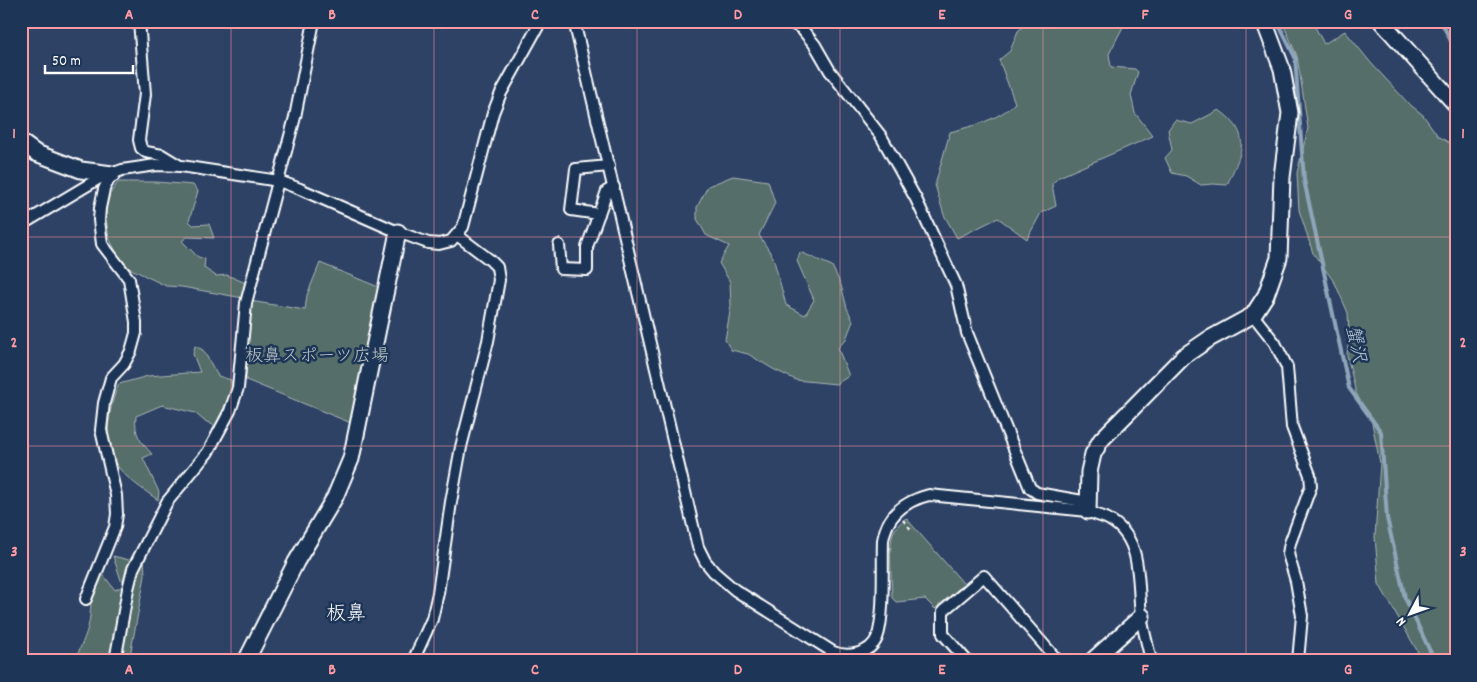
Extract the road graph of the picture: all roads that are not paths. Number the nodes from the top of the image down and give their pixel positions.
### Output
1 (139, 21) edge
2 (314, 21) edge
3 (540, 21) edge
4 (574, 21) edge
5 (788, 21) edge
6 (1264, 21) edge
7 (1381, 21) edge
8 (1456, 105) edge
9 (21, 142) edge
10 (181, 166) junction
11 (609, 166) junction
12 (112, 174) junction
13 (279, 181) junction
14 (614, 187) junction
15 (599, 214) junction
16 (21, 224) edge
17 (398, 232) junction
18 (457, 235) junction
19 (560, 245) dead end
20 (1253, 315) junction
21 (1088, 507) junction
22 (86, 599) dead end
23 (1142, 616) junction
24 (115, 661) edge
25 (246, 661) edge
26 (413, 661) edge
27 (967, 661) edge
28 (1058, 661) edge
29 (1092, 661) edge
30 (1152, 661) edge
31 (1298, 661) edge

1 - 10 street
2 - 13 street
3 - 18 street
4 - 11 street
5 - 21 street
6 - 20 street
7 - 8 street
9 - 12 street
10 - 12 street
10 - 13 street
11 - 14 street
11 - 15 street
12 - 16 street
12 - 22 street
13 - 17 street
13 - 24 street
14 - 15 street
14 - 21 street
15 - 19 street
17 - 18 street
17 - 25 street
18 - 26 street
20 - 21 street
20 - 31 street
21 - 23 street
23 - 29 street
23 - 30 street
27 - 28 street

